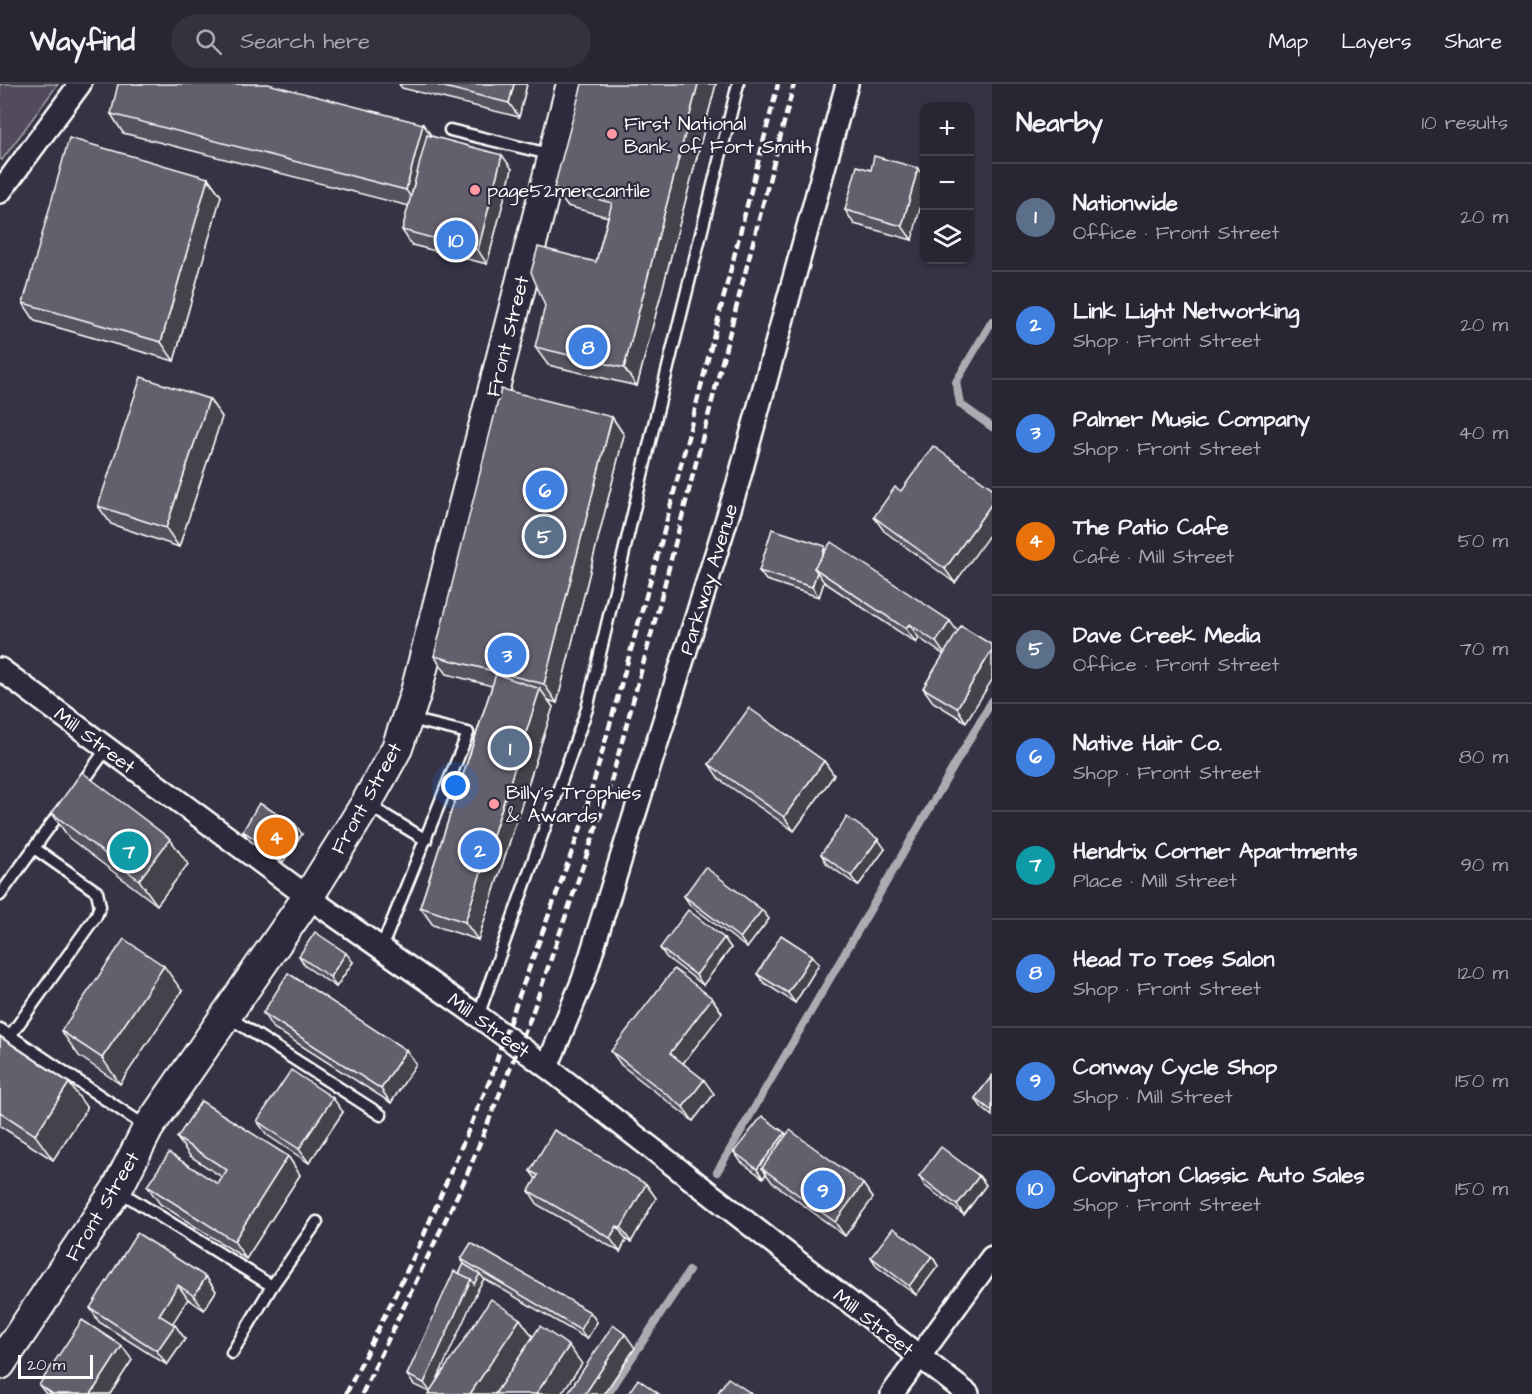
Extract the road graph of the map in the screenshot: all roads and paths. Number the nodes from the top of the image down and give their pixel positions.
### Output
1 (80, 84) edge
2 (572, 84) edge
3 (738, 84) edge
4 (847, 84) edge
5 (450, 130) dead end
6 (553, 155) junction
7 (0, 192) edge
8 (0, 669) edge
9 (407, 719) junction
10 (107, 748) junction
11 (366, 804) junction
12 (426, 840) junction
13 (34, 848) junction
14 (0, 895) edge
15 (308, 897) junction
16 (381, 949) junction
17 (226, 1015) junction
18 (478, 1017) junction
19 (0, 1029) edge
20 (10, 1036) junction
21 (548, 1067) junction
22 (381, 1115) dead end
23 (148, 1128) junction
24 (117, 1189) junction
25 (317, 1222) dead end
26 (992, 1257) edge
27 (272, 1286) junction
28 (232, 1353) dead end
29 (919, 1357) junction
30 (0, 1364) edge
31 (892, 1394) edge
32 (968, 1394) edge

1 - 7 street
2 - 6 street, Front Street
3 - 18 lane
4 - 21 street, Parkway Avenue
5 - 6 lane
6 - 9 street, Front Street
8 - 10 street, Mill Street
9 - 11 street, Front Street
9 - 12 lane
10 - 13 lane
10 - 15 street, Mill Street
11 - 12 lane
11 - 15 street, Front Street
12 - 16 lane
13 - 14 lane
13 - 20 lane
15 - 16 street, Mill Street
15 - 17 street, Front Street
16 - 18 street, Mill Street
17 - 22 lane
17 - 23 street, Front Street
18 - 21 street, Mill Street
19 - 20 lane
20 - 23 lane
21 - 29 street, Mill Street
23 - 24 street, Front Street
24 - 27 lane
24 - 30 street, Front Street
25 - 27 lane
26 - 29 street
27 - 28 lane
29 - 31 street
29 - 32 street, Mill Street

